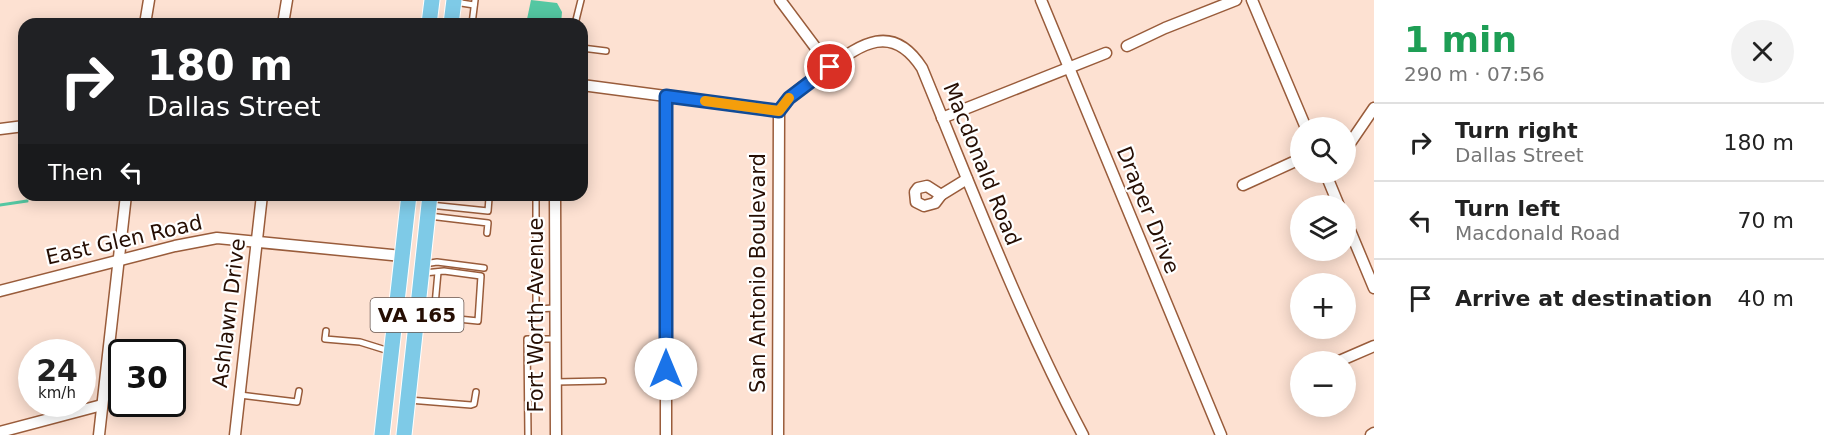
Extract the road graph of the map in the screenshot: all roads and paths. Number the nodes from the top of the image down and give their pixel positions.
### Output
1 (149, 0) edge
2 (287, 0) edge
3 (432, 0) edge
4 (581, 0) edge
5 (780, 0) edge
6 (1041, 0) edge
7 (1236, 0) edge
8 (1252, 0) edge
9 (454, 1) edge
10 (475, 2) edge
11 (146, 18) edge
12 (284, 18) edge
13 (430, 18) edge
14 (452, 18) edge
15 (473, 18) edge
16 (576, 18) edge
17 (1127, 46) dead end
18 (588, 49) edge
19 (606, 51) dead end
20 (1106, 53) dead end
21 (830, 67) junction
22 (1068, 67) junction
23 (588, 86) edge
24 (666, 96) junction
25 (1374, 108) edge
26 (779, 111) junction
27 (1301, 117) edge
28 (942, 118) junction
29 (18, 127) edge
30 (0, 129) edge
31 (1356, 134) edge
32 (1290, 164) edge
33 (967, 179) junction
34 (1243, 185) dead end
35 (941, 195) dead end
36 (125, 201) edge
37 (261, 201) edge
38 (408, 201) edge
39 (489, 201) edge
40 (536, 201) edge
41 (555, 201) edge
42 (429, 205) edge
43 (487, 233) dead end
44 (258, 240) junction
45 (1356, 245) edge
46 (402, 256) junction
47 (118, 260) junction
48 (484, 268) dead end
49 (422, 269) junction
50 (438, 272) junction
51 (1374, 288) edge
52 (0, 291) edge
53 (555, 308) junction
54 (417, 315) junction
55 (434, 316) junction
56 (326, 331) dead end
57 (555, 339) junction
58 (1374, 346) edge
59 (392, 352) junction
60 (1356, 354) edge
61 (603, 381) dead end
62 (556, 382) junction
63 (298, 391) dead end
64 (476, 392) dead end
65 (240, 395) junction
66 (408, 399) junction
67 (102, 405) junction
68 (0, 432) edge
69 (99, 435) edge
70 (235, 435) edge
71 (382, 435) edge
72 (404, 435) edge
73 (528, 435) edge
74 (556, 435) edge
75 (666, 435) edge
76 (778, 435) edge
77 (1083, 435) edge
78 (1221, 435) edge

1 - 11 street
2 - 12 street
3 - 13 main road
4 - 16 lane
5 - 21 street
6 - 22 street, Draper Drive
7 - 17 street
8 - 27 street
9 - 10 lane
9 - 14 main road
10 - 15 lane
18 - 19 lane
20 - 22 street
21 - 26 street, Macdonald Road
21 - 28 street, Macdonald Road
22 - 28 street
22 - 78 street, Draper Drive
23 - 24 street
24 - 26 street
24 - 75 street
25 - 31 street
26 - 76 street, San Antonio Boulevard
28 - 33 street, Macdonald Road
29 - 30 street
32 - 34 street
33 - 35 street
33 - 77 street, Macdonald Road
36 - 47 street
37 - 44 street, Ashlawn Drive
38 - 46 main road, VA 165
39 - 42 lane
40 - 53 lane
41 - 53 street, Fort Worth Avenue
42 - 43 lane
42 - 49 main road, VA 165
44 - 46 street, East Glen Road
44 - 47 street, East Glen Road
44 - 65 street, Ashlawn Drive
45 - 51 street
46 - 59 main road, VA 165
47 - 52 street, East Glen Road
47 - 67 street
48 - 49 lane
49 - 50 lane
49 - 54 main road, VA 165
50 - 55 lane
50 - 55 lane
53 - 57 street, Fort Worth Avenue
54 - 55 lane
54 - 66 main road, VA 165
56 - 59 lane
57 - 62 street, Fort Worth Avenue
57 - 73 lane
58 - 60 street
59 - 71 main road, VA 165
61 - 62 lane
62 - 74 street, Fort Worth Avenue
63 - 65 lane
64 - 66 lane
65 - 70 street, Ashlawn Drive
66 - 72 main road, VA 165
67 - 68 street
67 - 69 street

